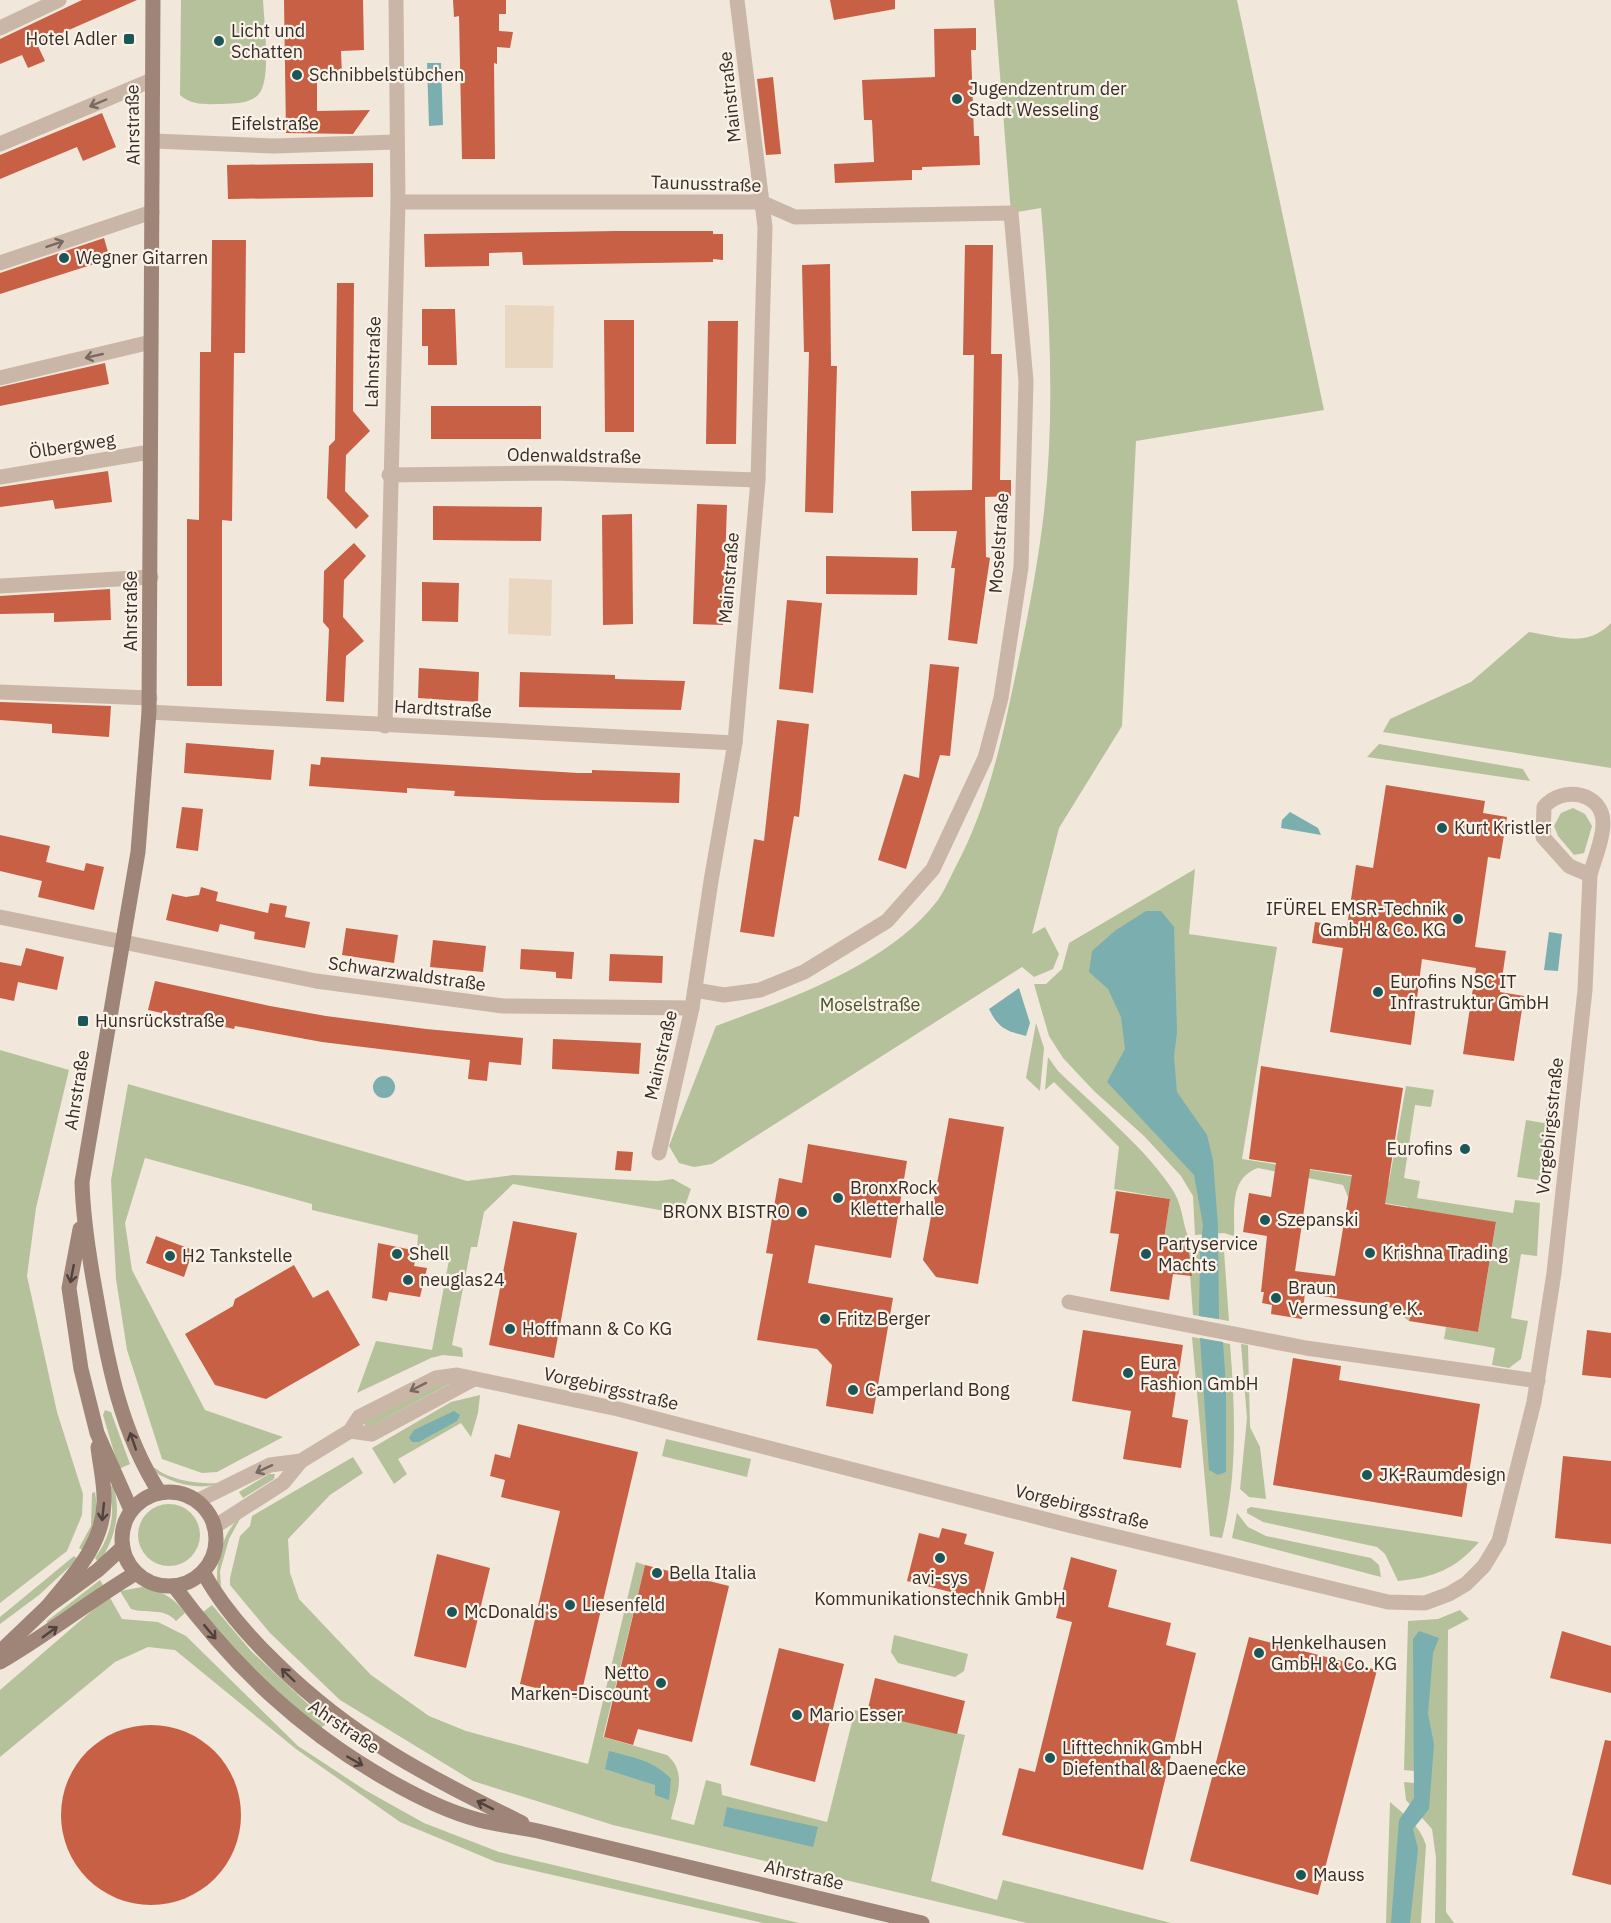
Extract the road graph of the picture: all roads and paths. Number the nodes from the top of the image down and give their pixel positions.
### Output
1 (60, 0) edge
2 (153, 0) edge
3 (396, 0) edge
4 (737, 0) edge
5 (0, 28) edge
6 (152, 80) junction
7 (154, 141) junction
8 (396, 142) junction
9 (0, 144) edge
10 (398, 202) junction
11 (761, 202) junction
12 (152, 212) junction
13 (1011, 213) joint
14 (0, 263) edge
15 (151, 342) junction
16 (0, 378) edge
17 (150, 452) junction
18 (389, 475) junction
19 (0, 477) edge
20 (758, 480) junction
21 (151, 577) junction
22 (0, 586) edge
23 (0, 692) edge
24 (150, 705) junction
25 (386, 726) junction
26 (735, 742) junction
27 (1590, 875) junction
28 (0, 917) edge
29 (121, 942) junction
30 (695, 990) junction
31 (692, 1008) junction
32 (659, 1153) dead end
33 (82, 1217) junction
34 (1069, 1302) dead end
35 (1538, 1381) junction
36 (97, 1432) junction
37 (301, 1461) junction
38 (160, 1493) junction
39 (197, 1501) junction
40 (131, 1510) junction
41 (214, 1527) junction
42 (123, 1547) junction
43 (203, 1572) junction
44 (136, 1573) junction
45 (174, 1586) junction
46 (47, 1607) junction
47 (0, 1652) edge
48 (0, 1662) edge
49 (538, 1831) junction
50 (922, 1923) edge

1 - 5 street
2 - 6 main road, Ahrstraße
3 - 8 street, Lahnstraße
4 - 11 street, Mainstraße
6 - 7 main road, Ahrstraße
6 -> 9 street
7 - 8 street, Eifelstraße
7 - 12 main road, Ahrstraße
8 - 10 street, Lahnstraße
10 - 11 street, Taunusstraße
10 - 18 street, Lahnstraße
11 - 13 street, Taunusstraße
11 - 20 street, Mainstraße
14 -> 12 street
12 - 15 main road, Ahrstraße
13 - 30 street, Moselstraße
15 -> 16 street
15 - 17 main road, Ahrstraße
17 - 19 street, Ölbergweg
17 - 21 main road, Ahrstraße
18 - 20 street, Odenwaldstraße
18 - 25 street, Lahnstraße
20 - 26 street, Mainstraße
21 - 22 street
21 - 24 main road, Ahrstraße
23 - 24 street, Hardtstraße
24 - 25 street, Hardtstraße
24 - 29 main road, Ahrstraße
25 - 26 street, Hardtstraße
26 - 30 street, Mainstraße
27 - 27 street, Vorgebirgsstraße
27 - 35 street, Vorgebirgsstraße
28 - 29 street
29 - 31 street, Schwarzwaldstraße
29 - 33 main road, Ahrstraße
30 - 31 street, Mainstraße
31 - 32 street, Mainstraße
33 -> 36 main road, Ahrstraße
38 -> 33 main road, Ahrstraße
34 - 35 street
35 - 37 street, Vorgebirgsstraße
36 - 40 main road, Ahrstraße
36 -> 46 main road
37 -> 39 street, Vorgebirgsstraße
37 - 41 street, Vorgebirgsstraße
38 - 39 main road
38 - 40 main road
39 - 41 main road
40 - 42 main road
41 - 43 main road
42 - 44 main road
42 - 46 main road
43 - 45 main road
49 -> 43 main road, Ahrstraße
44 - 45 main road
48 -> 44 main road
45 -> 49 main road, Ahrstraße
46 - 47 main road
49 - 50 main road, Ahrstraße

